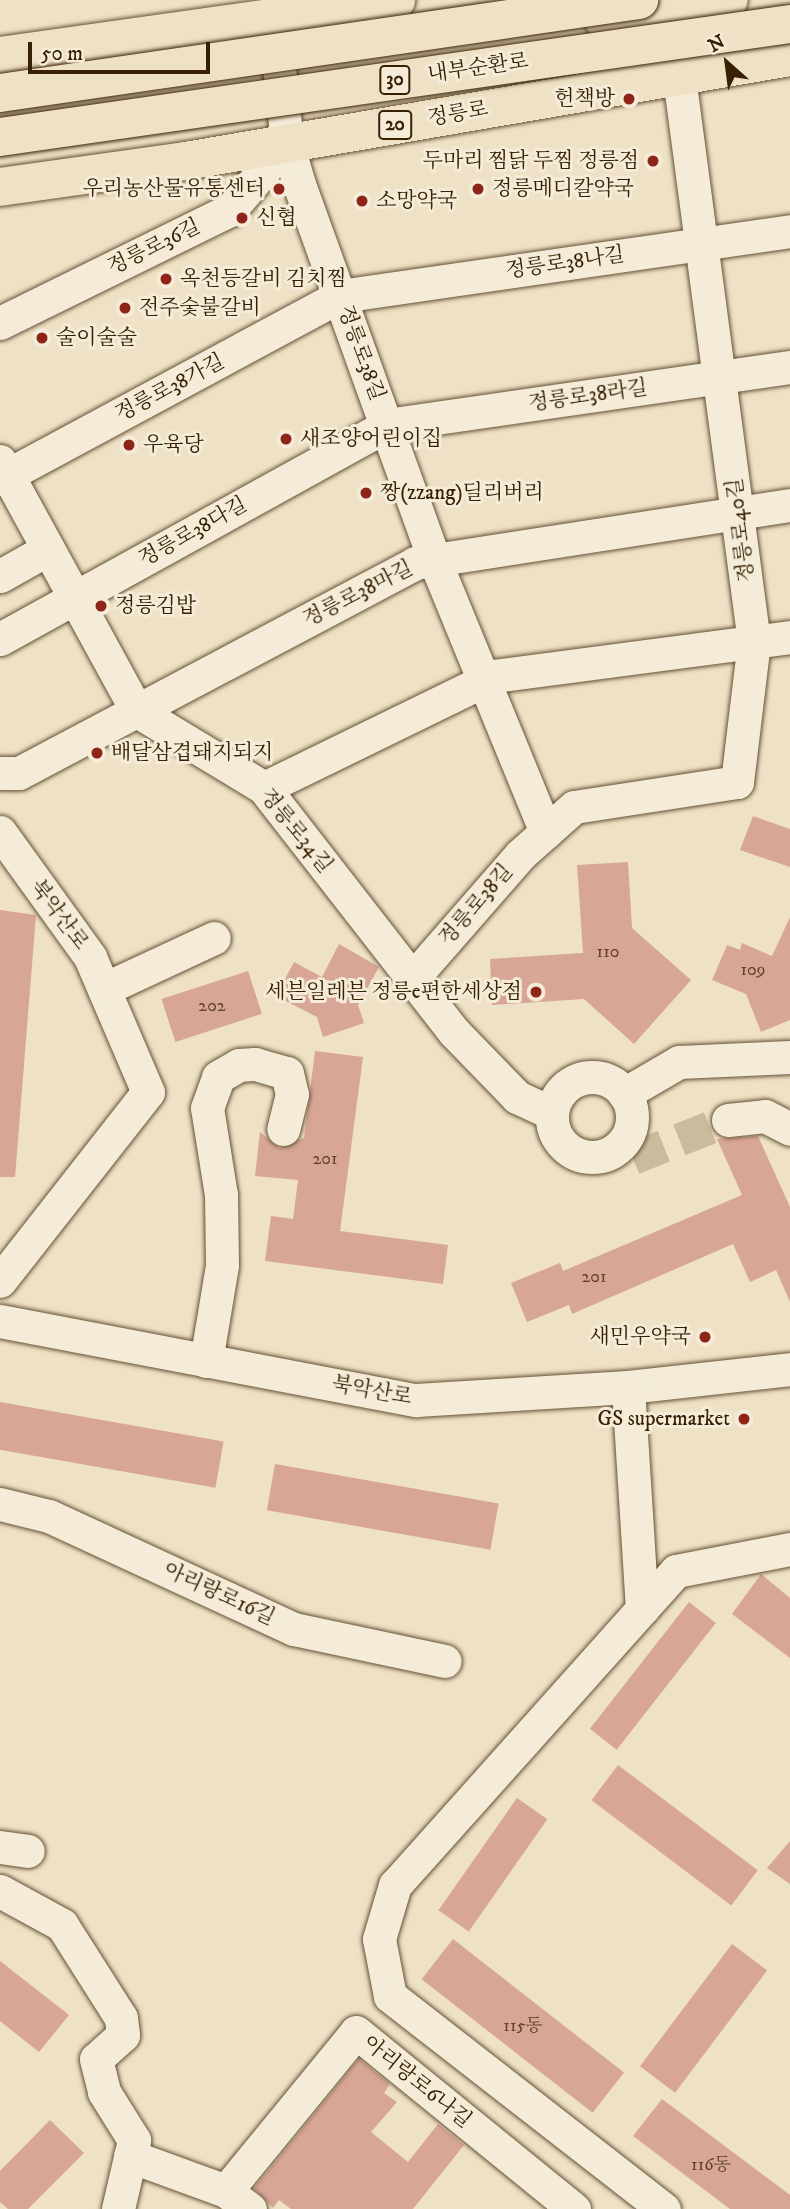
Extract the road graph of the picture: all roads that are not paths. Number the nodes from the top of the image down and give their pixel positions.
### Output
1 (639, 0) edge
2 (729, 0) edge
3 (377, 1) edge
4 (272, 9) edge
5 (790, 24) edge
6 (0, 56) edge
7 (781, 62) edge
8 (277, 68) junction
9 (679, 76) junction
10 (0, 93) edge
11 (0, 106) edge
12 (0, 137) edge
13 (287, 143) junction
14 (0, 187) edge
15 (790, 231) edge
16 (701, 243) junction
17 (340, 296) junction
18 (0, 323) edge
19 (790, 367) edge
20 (721, 377) junction
21 (387, 425) junction
22 (3, 472) edge
23 (790, 505) edge
24 (740, 511) junction
25 (48, 550) junction
26 (434, 559) junction
27 (0, 576) edge
28 (75, 598) junction
29 (790, 637) edge
30 (0, 639) edge
31 (754, 642) junction
32 (481, 680) junction
33 (137, 711) junction
34 (0, 773) edge
35 (264, 788) junction
36 (0, 832) edge
37 (546, 832) junction
38 (214, 938) dead end
39 (412, 979) junction
40 (104, 989) junction
41 (790, 1057) edge
42 (624, 1094) junction
43 (552, 1113) junction
44 (728, 1120) tunnel mouth
45 (284, 1129) dead end
46 (790, 1129) edge
47 (0, 1281) edge
48 (0, 1321) edge
49 (206, 1361) junction
50 (790, 1369) edge
51 (628, 1387) junction
52 (0, 1504) edge
53 (790, 1549) edge
54 (642, 1609) junction
55 (445, 1661) dead end
56 (0, 1891) edge
57 (130, 2156) junction
58 (238, 2200) edge
59 (118, 2209) edge
60 (573, 2209) edge
61 (664, 2209) edge

1 - 10 main road, 내부순환로 / 30, bridge
2 - 8 main road
3 - 4 main road
4 - 6 main road
4 - 8 street, 정릉로38길
5 - 12 main road, 내부순환로 / 30, bridge
7 - 9 main road, 정릉로 / 20
8 - 11 main road
8 - 13 street, 정릉로38길
9 - 13 main road, 정릉로 / 20
9 - 16 street, 정릉로40길
13 - 14 main road, 정릉로 / 20
13 - 17 street, 정릉로38길
13 - 18 street, 정릉로36길
15 - 16 street, 정릉로38나길
16 - 17 street, 정릉로38나길
16 - 20 street, 정릉로40길
17 - 21 street, 정릉로38길
17 - 22 street, 정릉로38가길
19 - 20 street, 정릉로38라길
20 - 21 street, 정릉로38라길
20 - 24 street, 정릉로40길
21 - 26 street, 정릉로38길
21 - 28 street, 정릉로38다길
22 - 25 street
23 - 24 street, 정릉로38마길
24 - 26 street, 정릉로38마길
24 - 31 street, 정릉로40길
25 - 27 street
25 - 28 street
26 - 32 street, 정릉로38길
26 - 33 street, 정릉로38마길
28 - 30 street, 정릉로38다길
28 - 33 street
29 - 31 street
31 - 32 street
31 - 37 street, 정릉로40길
32 - 35 street
32 - 37 street, 정릉로38길
33 - 34 street, 정릉로38마길
33 - 35 street, 정릉로34길
35 - 39 street, 정릉로34길
36 - 40 street, 북악산로
37 - 39 street, 정릉로38길
38 - 40 street
39 - 43 street, 정릉로34길
40 - 47 street, 북악산로
41 - 42 street
42 - 43 street
42 - 43 street
44 - 46 street
45 - 49 street
48 - 49 street, 북악산로
49 - 51 street, 북악산로
50 - 51 street, 북악산로
51 - 54 street
52 - 55 street, 아리랑로16길
53 - 54 street
54 - 61 street
56 - 57 street
57 - 58 street, 아리랑로6나길
57 - 59 street
58 - 60 street, 아리랑로6나길

